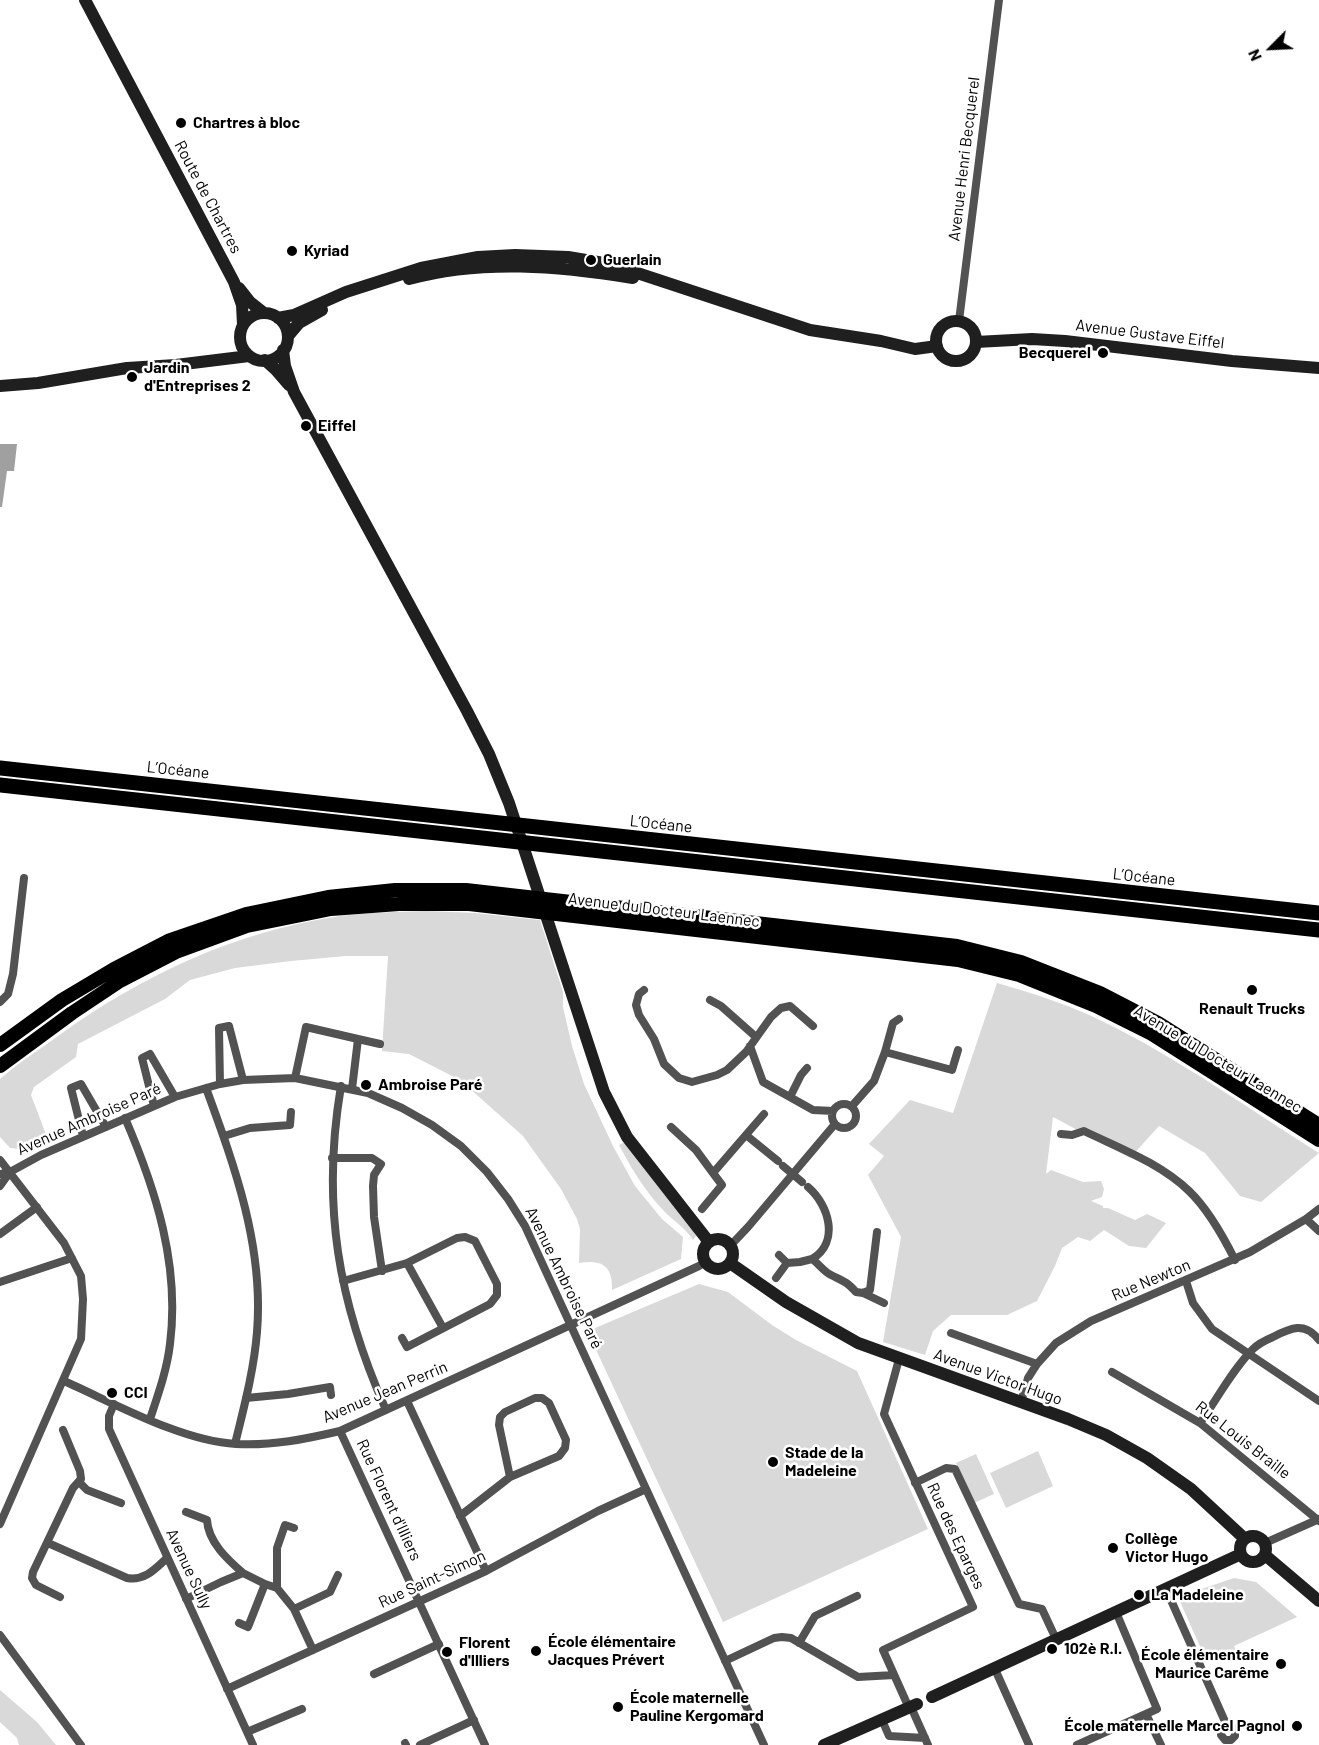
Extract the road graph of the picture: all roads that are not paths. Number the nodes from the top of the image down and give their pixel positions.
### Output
1 (85, 0) edge
2 (999, 0) edge
3 (568, 262) dead end
4 (546, 267) junction
5 (234, 282) junction
6 (670, 284) junction
7 (264, 313) junction
8 (278, 318) junction
9 (959, 321) junction
10 (243, 325) junction
11 (288, 336) junction
12 (240, 338) junction
13 (976, 342) junction
14 (937, 346) junction
15 (283, 350) junction
16 (249, 356) junction
17 (265, 360) junction
18 (210, 362) junction
19 (1319, 368) edge
20 (0, 386) edge
21 (294, 392) junction
22 (0, 768) edge
23 (0, 785) edge
24 (24, 878) dead end
25 (1319, 913) edge
26 (1319, 930) edge
27 (644, 990) dead end
28 (710, 999) dead end
29 (0, 1002) edge
30 (899, 1019) dead end
31 (813, 1026) dead end
32 (756, 1037) junction
33 (358, 1039) junction
34 (380, 1044) dead end
35 (0, 1045) edge
36 (750, 1046) junction
37 (958, 1050) dead end
38 (885, 1052) junction
39 (0, 1068) edge
40 (807, 1068) dead end
41 (295, 1078) junction
42 (243, 1080) junction
43 (220, 1084) junction
44 (341, 1086) junction
45 (206, 1088) junction
46 (352, 1089) junction
47 (175, 1097) junction
48 (790, 1097) junction
49 (154, 1106) junction
50 (852, 1106) junction
51 (833, 1111) junction
52 (291, 1112) dead end
53 (764, 1114) dead end
54 (125, 1118) junction
55 (835, 1124) junction
56 (1319, 1125) edge
57 (106, 1127) junction
58 (671, 1127) dead end
59 (1061, 1134) dead end
60 (746, 1135) junction
61 (83, 1136) junction
62 (224, 1136) junction
63 (1319, 1140) edge
64 (0, 1155) edge
65 (333, 1158) junction
66 (0, 1160) edge
67 (10, 1172) junction
68 (713, 1173) junction
69 (0, 1174) edge
70 (793, 1174) junction
71 (0, 1186) edge
72 (37, 1207) junction
73 (702, 1209) dead end
74 (1319, 1209) edge
75 (1306, 1220) junction
76 (1319, 1231) edge
77 (877, 1232) dead end
78 (0, 1233) edge
79 (709, 1242) junction
80 (730, 1245) junction
81 (779, 1255) dead end
82 (72, 1258) junction
83 (812, 1259) junction
84 (1235, 1260) junction
85 (705, 1262) junction
86 (407, 1263) junction
87 (729, 1263) junction
88 (787, 1263) junction
89 (382, 1270) junction
90 (776, 1278) dead end
91 (343, 1281) junction
92 (1185, 1281) junction
93 (0, 1282) edge
94 (863, 1293) junction
95 (884, 1303) dead end
96 (572, 1326) junction
97 (444, 1328) junction
98 (951, 1333) dead end
99 (402, 1338) dead end
100 (1319, 1340) edge
101 (1248, 1354) junction
102 (899, 1359) junction
103 (1037, 1364) junction
104 (1112, 1372) dead end
105 (64, 1381) junction
106 (332, 1395) dead end
107 (246, 1398) junction
108 (407, 1401) junction
109 (1319, 1401) edge
110 (1020, 1402) junction
111 (114, 1404) junction
112 (386, 1410) junction
113 (150, 1419) junction
114 (1200, 1423) junction
115 (63, 1430) dead end
116 (340, 1431) junction
117 (235, 1444) junction
118 (510, 1477) junction
119 (79, 1482) junction
120 (915, 1483) junction
121 (646, 1489) junction
122 (121, 1503) dead end
123 (186, 1512) dead end
124 (460, 1516) junction
125 (1318, 1520) edge
126 (0, 1524) edge
127 (294, 1528) dead end
128 (1245, 1539) junction
129 (48, 1543) junction
130 (1265, 1549) junction
131 (1241, 1554) junction
132 (167, 1558) junction
133 (486, 1571) junction
134 (243, 1573) junction
135 (338, 1575) dead end
136 (265, 1584) junction
137 (277, 1588) junction
138 (1166, 1588) junction
139 (857, 1596) dead end
140 (60, 1597) dead end
141 (186, 1599) junction
142 (1319, 1601) edge
143 (419, 1602) junction
144 (294, 1609) junction
145 (1116, 1612) junction
146 (239, 1623) dead end
147 (0, 1635) edge
148 (1056, 1639) junction
149 (799, 1643) junction
150 (438, 1644) junction
151 (313, 1650) junction
152 (725, 1661) junction
153 (993, 1668) junction
154 (374, 1674) dead end
155 (894, 1675) junction
156 (227, 1689) junction
157 (932, 1697) dead end
158 (912, 1706) junction
159 (302, 1709) dead end
160 (1146, 1714) junction
161 (474, 1720) junction
162 (882, 1720) junction
163 (919, 1725) junction
164 (1227, 1726) dead end
165 (247, 1732) junction
166 (909, 1741) edge
167 (926, 1741) edge
168 (81, 1745) edge
169 (253, 1745) edge
170 (420, 1745) edge
171 (485, 1745) edge
172 (764, 1745) edge
173 (824, 1745) edge
174 (1029, 1745) edge
175 (1077, 1745) edge
176 (1161, 1745) edge

1 - 5 main road, Route de Chartres
2 - 9 street, Avenue Henri Becquerel
3 - 4 main road
4 - 6 main road
4 - 11 main road
5 - 7 main road
5 - 10 main road
6 - 8 main road
6 - 14 main road
7 - 8 main road
7 - 10 main road
8 - 11 main road
9 - 13 main road
9 - 14 main road
10 - 12 main road
11 - 15 main road
12 - 16 main road
12 - 18 main road
13 - 14 main road
13 - 19 main road, Avenue Gustave Eiffel
15 - 17 main road
15 - 21 main road
16 - 17 main road
16 - 18 main road
17 - 21 main road
18 - 20 main road
21 - 79 main road
22 - 25 highway, L’Océane
23 - 26 highway, L’Océane
24 - 29 street
27 - 36 street
28 - 32 street
30 - 38 street
31 - 32 street
32 - 36 street
33 - 34 street
33 - 41 street
33 - 46 street
35 - 56 main road, Avenue du Docteur Laennec
36 - 48 street
37 - 38 street
38 - 50 street
39 - 63 main road, Avenue du Docteur Laennec
40 - 48 street
41 - 42 street, Avenue Ambroise Paré
41 - 44 street, Avenue Ambroise Paré
42 - 43 street, Avenue Ambroise Paré
42 - 43 street
43 - 45 street, Avenue Ambroise Paré
44 - 46 street, Avenue Ambroise Paré
44 - 65 street
45 - 47 street, Avenue Ambroise Paré
45 - 62 street
46 - 96 street, Avenue Ambroise Paré
47 - 49 street, Avenue Ambroise Paré
47 - 49 street
48 - 51 street
49 - 54 street, Avenue Ambroise Paré
50 - 51 street
50 - 55 street
51 - 55 street
52 - 62 street
53 - 60 street
54 - 57 street, Avenue Ambroise Paré
54 - 113 street
55 - 70 street
57 - 61 street, Avenue Ambroise Paré
57 - 61 street
58 - 68 street
59 - 84 street
60 - 68 street
60 - 70 street
61 - 67 street, Avenue Ambroise Paré
62 - 107 street
64 - 67 street
65 - 89 street
65 - 91 street
66 - 67 street
67 - 69 street
67 - 71 street
67 - 72 street
68 - 73 street
70 - 80 street
70 - 83 street
72 - 78 street
72 - 82 street
74 - 75 street, Rue Newton
75 - 76 street
75 - 84 street, Rue Newton
77 - 94 street
79 - 80 main road
79 - 85 main road
80 - 87 main road
81 - 88 street
82 - 93 street
82 - 105 street
83 - 88 street
83 - 94 street
84 - 92 street, Rue Newton
85 - 87 main road
85 - 96 street, Avenue Jean Perrin
86 - 89 street
86 - 97 street
86 - 97 street
87 - 102 main road, Avenue Victor Hugo
88 - 90 street
89 - 91 street
91 - 112 street
92 - 101 street
92 - 103 street, Rue Newton
94 - 95 street
96 - 108 street, Avenue Jean Perrin
96 - 121 street, Avenue Ambroise Paré
97 - 99 street
98 - 103 street
100 - 101 street
101 - 109 street
101 - 114 street
102 - 110 main road, Avenue Victor Hugo
102 - 120 street, Rue des Eparges
103 - 110 street, Rue Newton
104 - 114 street, Rue Louis Braille
105 - 111 street, Avenue Jean Perrin
105 - 126 street
106 - 107 street
107 - 117 street
108 - 112 street, Avenue Jean Perrin
108 - 124 street
110 - 128 main road, Avenue Victor Hugo
111 - 113 street, Avenue Jean Perrin
111 - 132 street, Avenue Sully
112 - 116 street, Avenue Jean Perrin
113 - 117 street, Avenue Jean Perrin
114 - 125 street, Rue Louis Braille
115 - 119 street
116 - 117 street, Avenue Jean Perrin
116 - 143 street, Rue Florent d'Illiers
118 - 118 street
118 - 124 street
119 - 122 street
119 - 129 street
120 - 148 street
120 - 155 street, Rue des Eparges
121 - 133 street, Rue Saint-Simon
121 - 152 street, Avenue Ambroise Paré
123 - 134 street
124 - 133 street
125 - 130 street
127 - 137 street
128 - 130 main road
128 - 131 main road
129 - 132 street
129 - 140 street
130 - 131 main road
130 - 142 main road
131 - 138 main road
132 - 141 street, Avenue Sully
133 - 143 street, Rue Saint-Simon
134 - 136 street
134 - 141 street
135 - 144 street
136 - 137 street
136 - 146 street
137 - 144 street
138 - 145 main road
138 - 164 street
139 - 149 street
141 - 156 street, Avenue Sully
143 - 150 street, Rue Florent d'Illiers
143 - 151 street, Rue Saint-Simon
144 - 151 street
145 - 148 main road
145 - 160 street
147 - 168 street
148 - 153 main road
149 - 152 street
149 - 155 street
150 - 154 street
150 - 161 street, Rue Florent d'Illiers
151 - 156 street, Rue Saint-Simon
152 - 172 street, Avenue Ambroise Paré
153 - 157 main road
153 - 174 street
155 - 158 street, Rue des Eparges
156 - 165 street, Avenue Sully
158 - 162 main road
158 - 163 street, Rue des Eparges
159 - 165 street
160 - 175 street
160 - 176 street
161 - 170 street
161 - 171 street, Rue Florent d'Illiers
162 - 166 street
162 - 173 main road
163 - 166 street
163 - 167 street, Rue des Eparges
165 - 169 street, Avenue Sully
166 - 167 street

